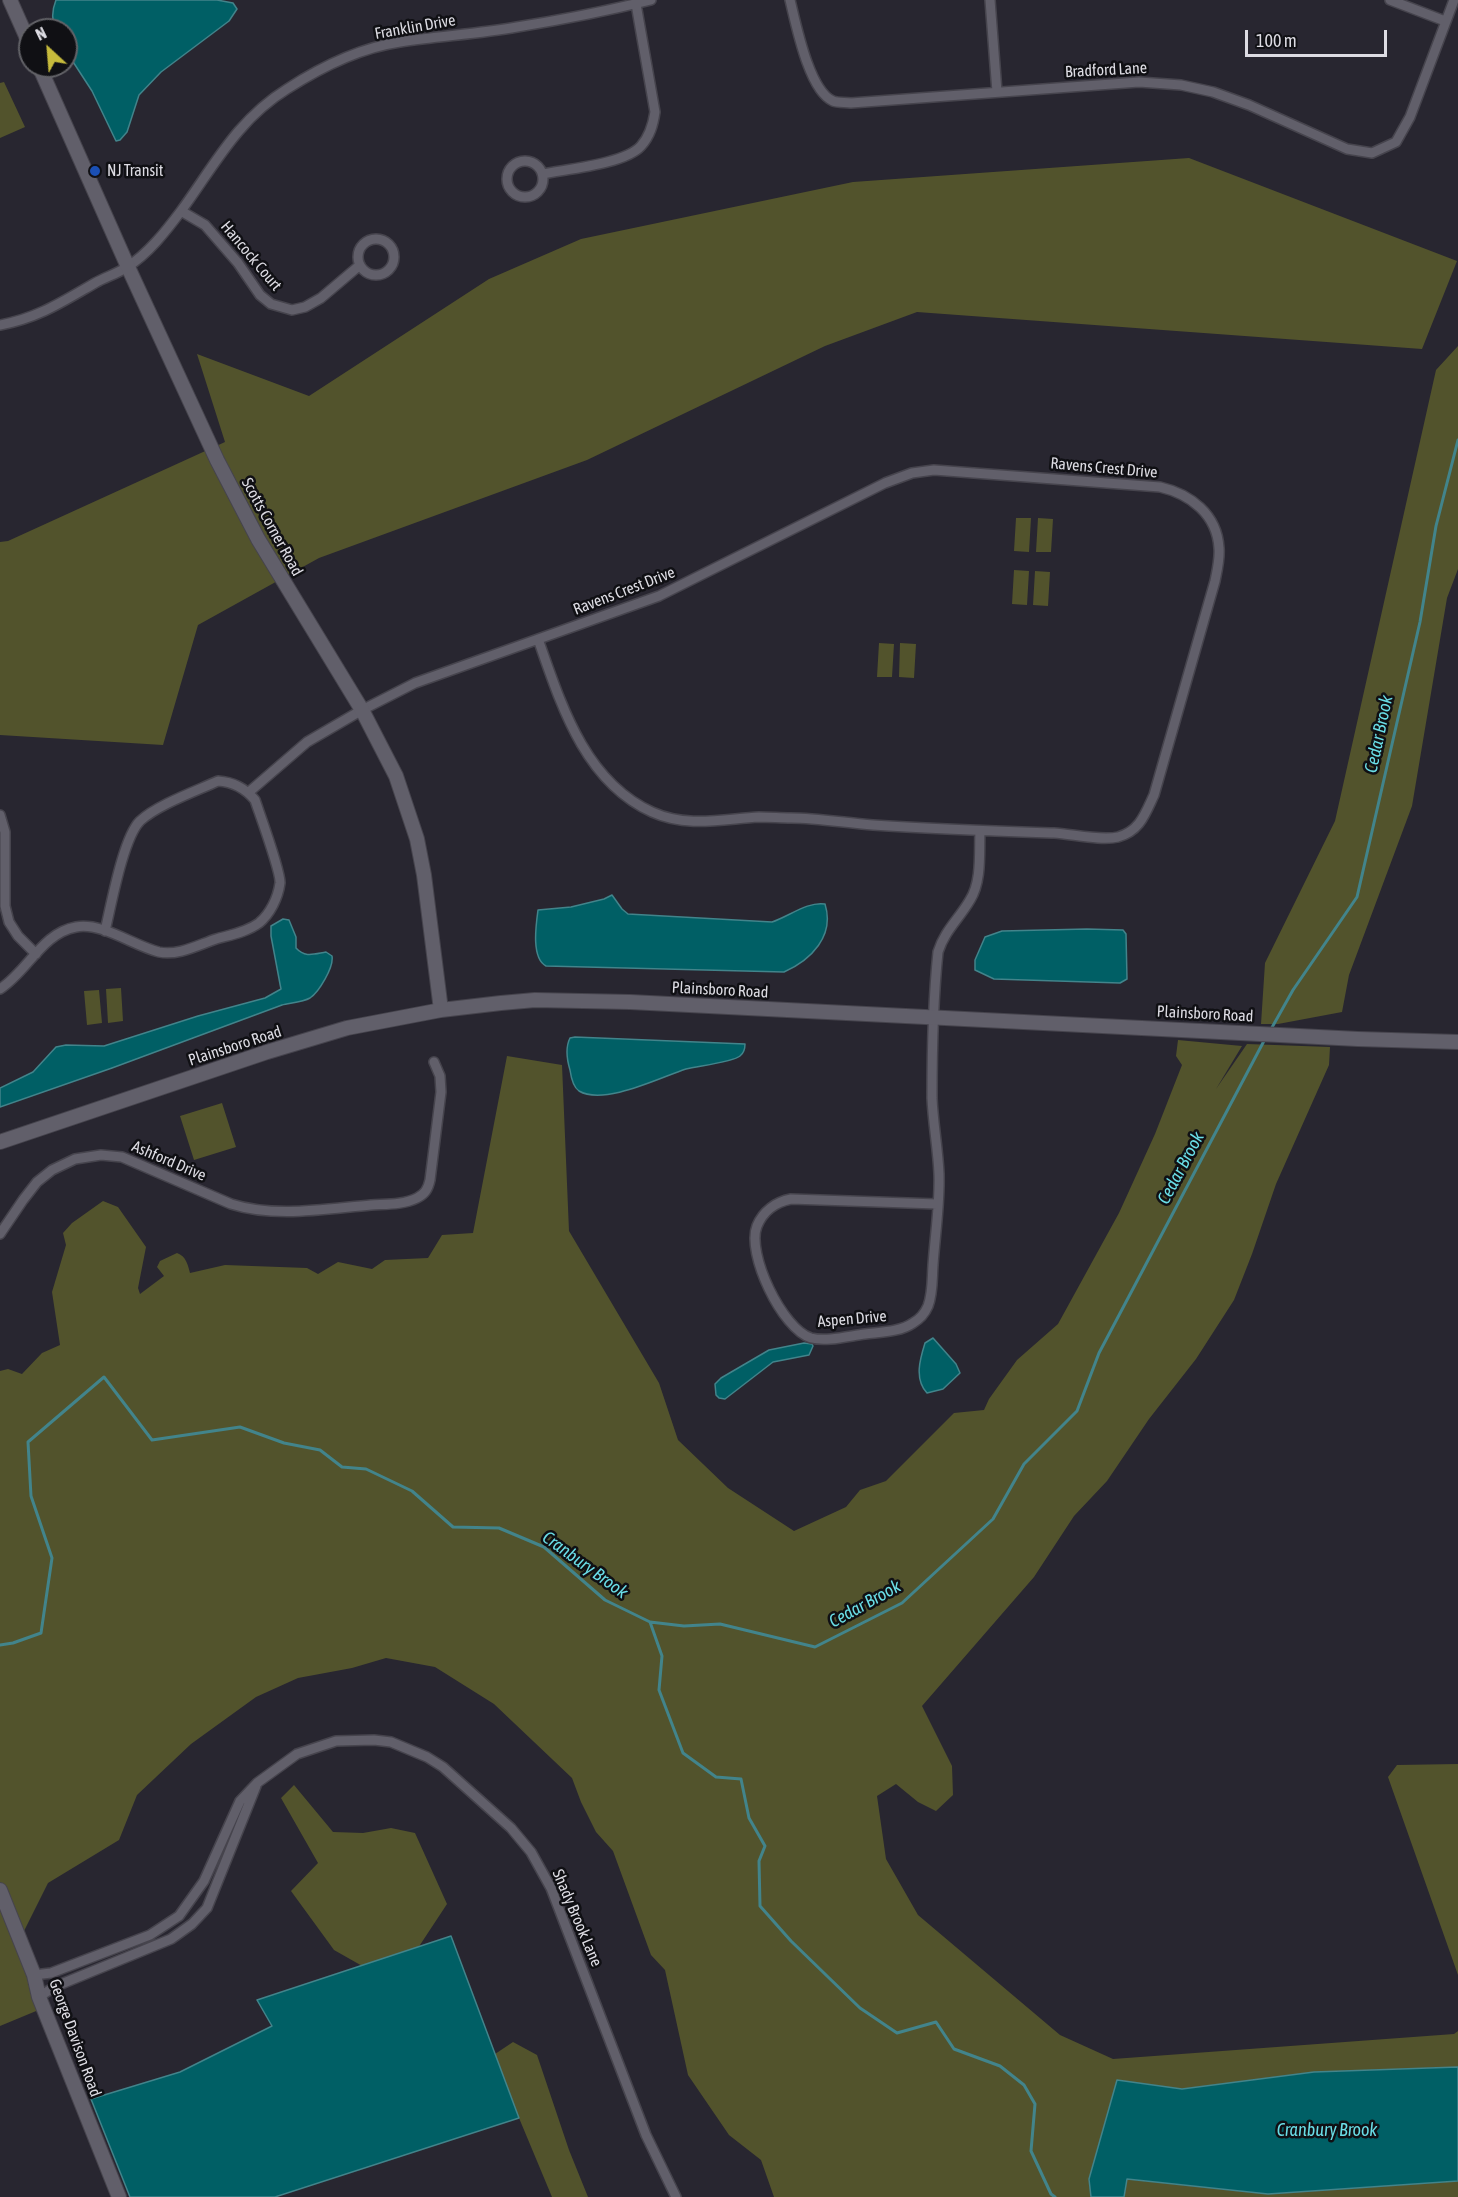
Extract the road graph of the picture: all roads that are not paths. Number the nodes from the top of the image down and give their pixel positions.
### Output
1 (10, 0) edge
2 (651, 0) edge
3 (790, 0) edge
4 (990, 0) edge
5 (1390, 0) edge
6 (1454, 0) edge
7 (636, 4) junction
8 (18, 18) edge
9 (1445, 21) junction
10 (44, 78) edge
11 (997, 92) junction
12 (543, 174) junction
13 (181, 211) junction
14 (360, 266) dead end
15 (128, 267) junction
16 (0, 325) edge
17 (538, 639) junction
18 (362, 710) junction
19 (249, 792) junction
20 (0, 815) edge
21 (980, 831) junction
22 (105, 931) junction
23 (36, 954) junction
24 (0, 989) edge
25 (441, 1010) junction
26 (935, 1018) junction
27 (1458, 1042) edge
28 (434, 1062) dead end
29 (0, 1142) edge
30 (938, 1204) junction
31 (0, 1234) edge
32 (257, 1783) junction
33 (211, 1868) junction
34 (222, 1873) junction
35 (0, 1890) edge
36 (130, 1942) junction
37 (136, 1954) junction
38 (34, 1975) junction
39 (39, 1997) junction
40 (119, 2197) edge
41 (676, 2197) edge

1 - 8 street
2 - 7 street, Franklin Drive
3 - 11 street, Bradford Lane
4 - 11 street
5 - 9 street
6 - 9 street, Bradford Lane
7 - 12 street
7 - 13 street, Franklin Drive
9 - 11 street, Bradford Lane
10 - 15 street, Scotts Corner Road
12 - 12 street
13 - 14 street, Hancock Court
13 - 15 street, Franklin Drive
15 - 16 street, Franklin Drive
15 - 18 street, Scotts Corner Road
17 - 18 street, Ravens Crest Drive
17 - 21 street, Ravens Crest Drive
17 - 21 street, Ravens Crest Drive
18 - 19 street, Ravens Crest Drive
18 - 25 street, Scotts Corner Road
19 - 22 street
19 - 22 street
20 - 23 street
21 - 26 street
22 - 23 street
23 - 24 street
25 - 26 street, Plainsboro Road
25 - 29 street, Plainsboro Road
26 - 27 street, Plainsboro Road
26 - 30 street, Aspen Drive
28 - 31 street, Ashford Drive
30 - 30 street, Aspen Drive
32 - 33 street, Shady Brook Lane
32 - 34 street
32 - 41 street, Shady Brook Lane
33 - 34 street
33 - 36 street, Shady Brook Lane
34 - 37 street
35 - 38 street, George Davison Road
36 - 37 street
36 - 38 street, Shady Brook Lane
37 - 39 street
38 - 39 street, George Davison Road
39 - 40 street, George Davison Road

